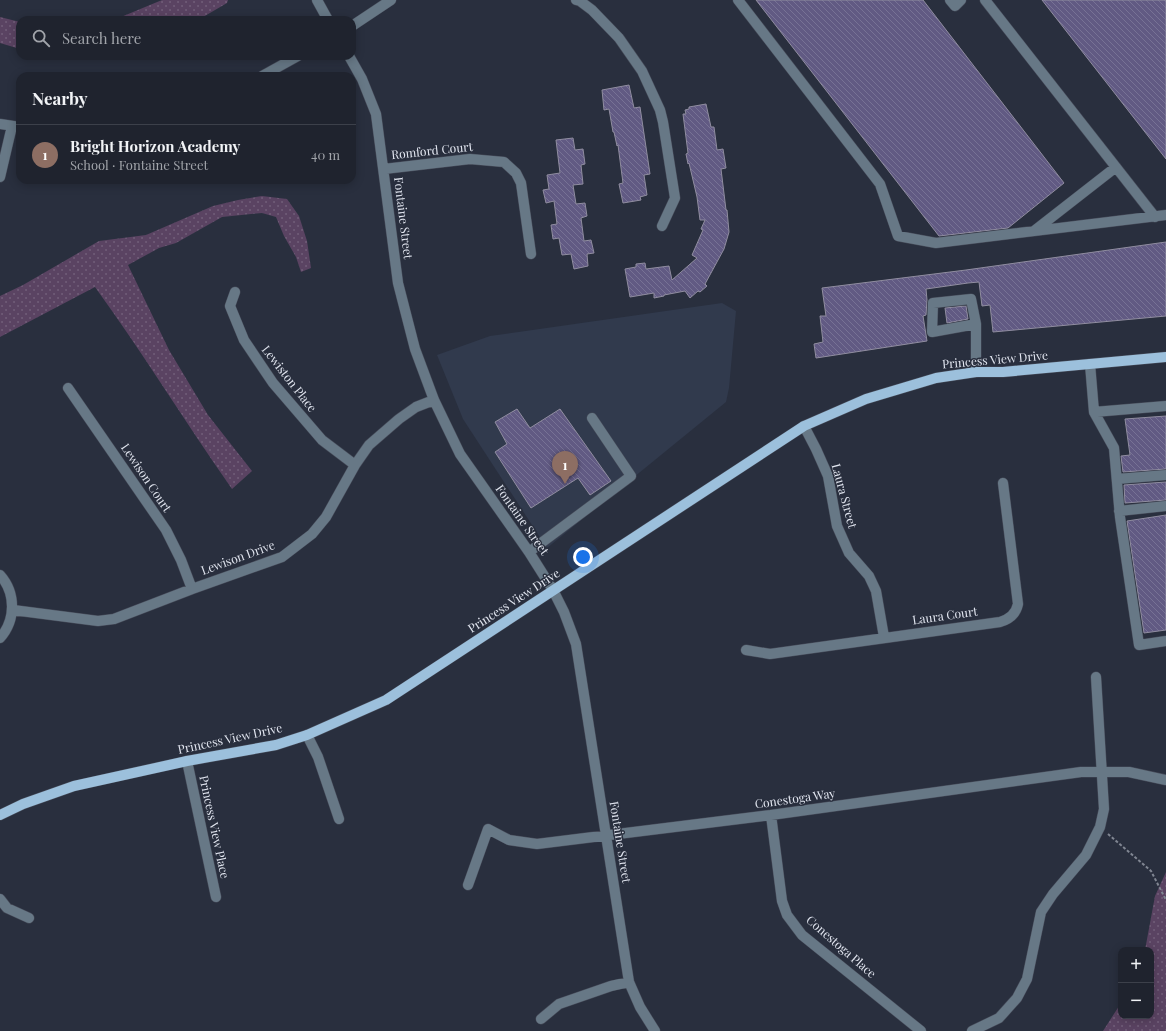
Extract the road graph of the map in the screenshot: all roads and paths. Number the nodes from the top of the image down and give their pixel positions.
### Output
1 (317, 0) edge
2 (391, 0) edge
3 (576, 0) edge
4 (738, 0) edge
5 (950, 0) edge
6 (961, 0) edge
7 (985, 0) edge
8 (326, 16) edge
9 (356, 23) edge
10 (291, 60) edge
11 (351, 60) edge
12 (269, 72) edge
13 (0, 124) edge
14 (16, 127) edge
15 (1116, 167) junction
16 (384, 169) junction
17 (0, 177) edge
18 (1166, 215) edge
19 (1155, 217) junction
20 (662, 226) dead end
21 (1034, 232) junction
22 (531, 254) dead end
23 (235, 292) dead end
24 (976, 324) junction
25 (1166, 357) edge
26 (1090, 364) junction
27 (976, 372) junction
28 (68, 388) dead end
29 (434, 400) junction
30 (1166, 406) edge
31 (1094, 412) junction
32 (592, 418) dead end
33 (804, 426) junction
34 (355, 465) junction
35 (1166, 475) edge
36 (1117, 479) junction
37 (1003, 483) dead end
38 (1166, 506) edge
39 (1119, 511) junction
40 (529, 552) junction
41 (0, 575) edge
42 (192, 589) junction
43 (553, 590) junction
44 (13, 610) junction
45 (884, 637) junction
46 (0, 638) edge
47 (1166, 641) edge
48 (746, 650) dead end
49 (1096, 676) dead end
50 (308, 735) junction
51 (187, 761) junction
52 (1102, 773) junction
53 (1166, 780) edge
54 (0, 815) edge
55 (771, 815) junction
56 (339, 819) dead end
57 (1100, 827) junction
58 (606, 835) junction
59 (468, 885) dead end
60 (216, 897) dead end
61 (0, 899) edge
62 (1166, 900) edge
63 (29, 918) dead end
64 (629, 982) junction
65 (541, 1019) dead end
66 (655, 1031) edge
67 (921, 1031) edge
68 (972, 1031) edge

1 - 8 street
2 - 9 street
3 - 20 street
4 - 21 street
5 - 6 street
7 - 15 street
10 - 12 street
11 - 16 street, Fontaine Street
13 - 14 street
14 - 17 street
15 - 19 street
15 - 21 street
16 - 22 street, Romford Court
16 - 29 street, Fontaine Street
18 - 19 street
19 - 21 street
23 - 34 street, Lewiston Place
24 - 24 street
24 - 27 street
25 - 26 main road, Princess View Drive
26 - 27 main road, Princess View Drive
26 - 31 street
27 - 33 main road, Princess View Drive
28 - 42 street, Lewison Court
29 - 34 street, Lewison Drive
29 - 40 street, Fontaine Street
30 - 31 street
31 - 36 street
32 - 40 street
33 - 43 main road, Princess View Drive
33 - 45 street, Laura Street
34 - 42 street, Lewison Drive
35 - 36 street
36 - 39 street
37 - 45 street, Laura Court
38 - 39 street
39 - 47 street
40 - 43 street, Fontaine Street
41 - 44 street
42 - 44 street, Lewison Drive
43 - 50 main road, Princess View Drive
43 - 58 street, Fontaine Street
44 - 46 street
45 - 48 street, Laura Court
49 - 52 street
50 - 51 main road, Princess View Drive
50 - 56 street
51 - 54 main road, Princess View Drive
51 - 60 street, Princess View Place
52 - 53 street, Conestoga Way
52 - 55 street, Conestoga Way
52 - 57 street
55 - 58 street, Conestoga Way
55 - 67 street, Conestoga Place
57 - 62 path
57 - 68 street
58 - 59 street, Conestoga Way
58 - 64 street, Fontaine Street
61 - 63 street
64 - 65 street
64 - 66 street, Fontaine Street

